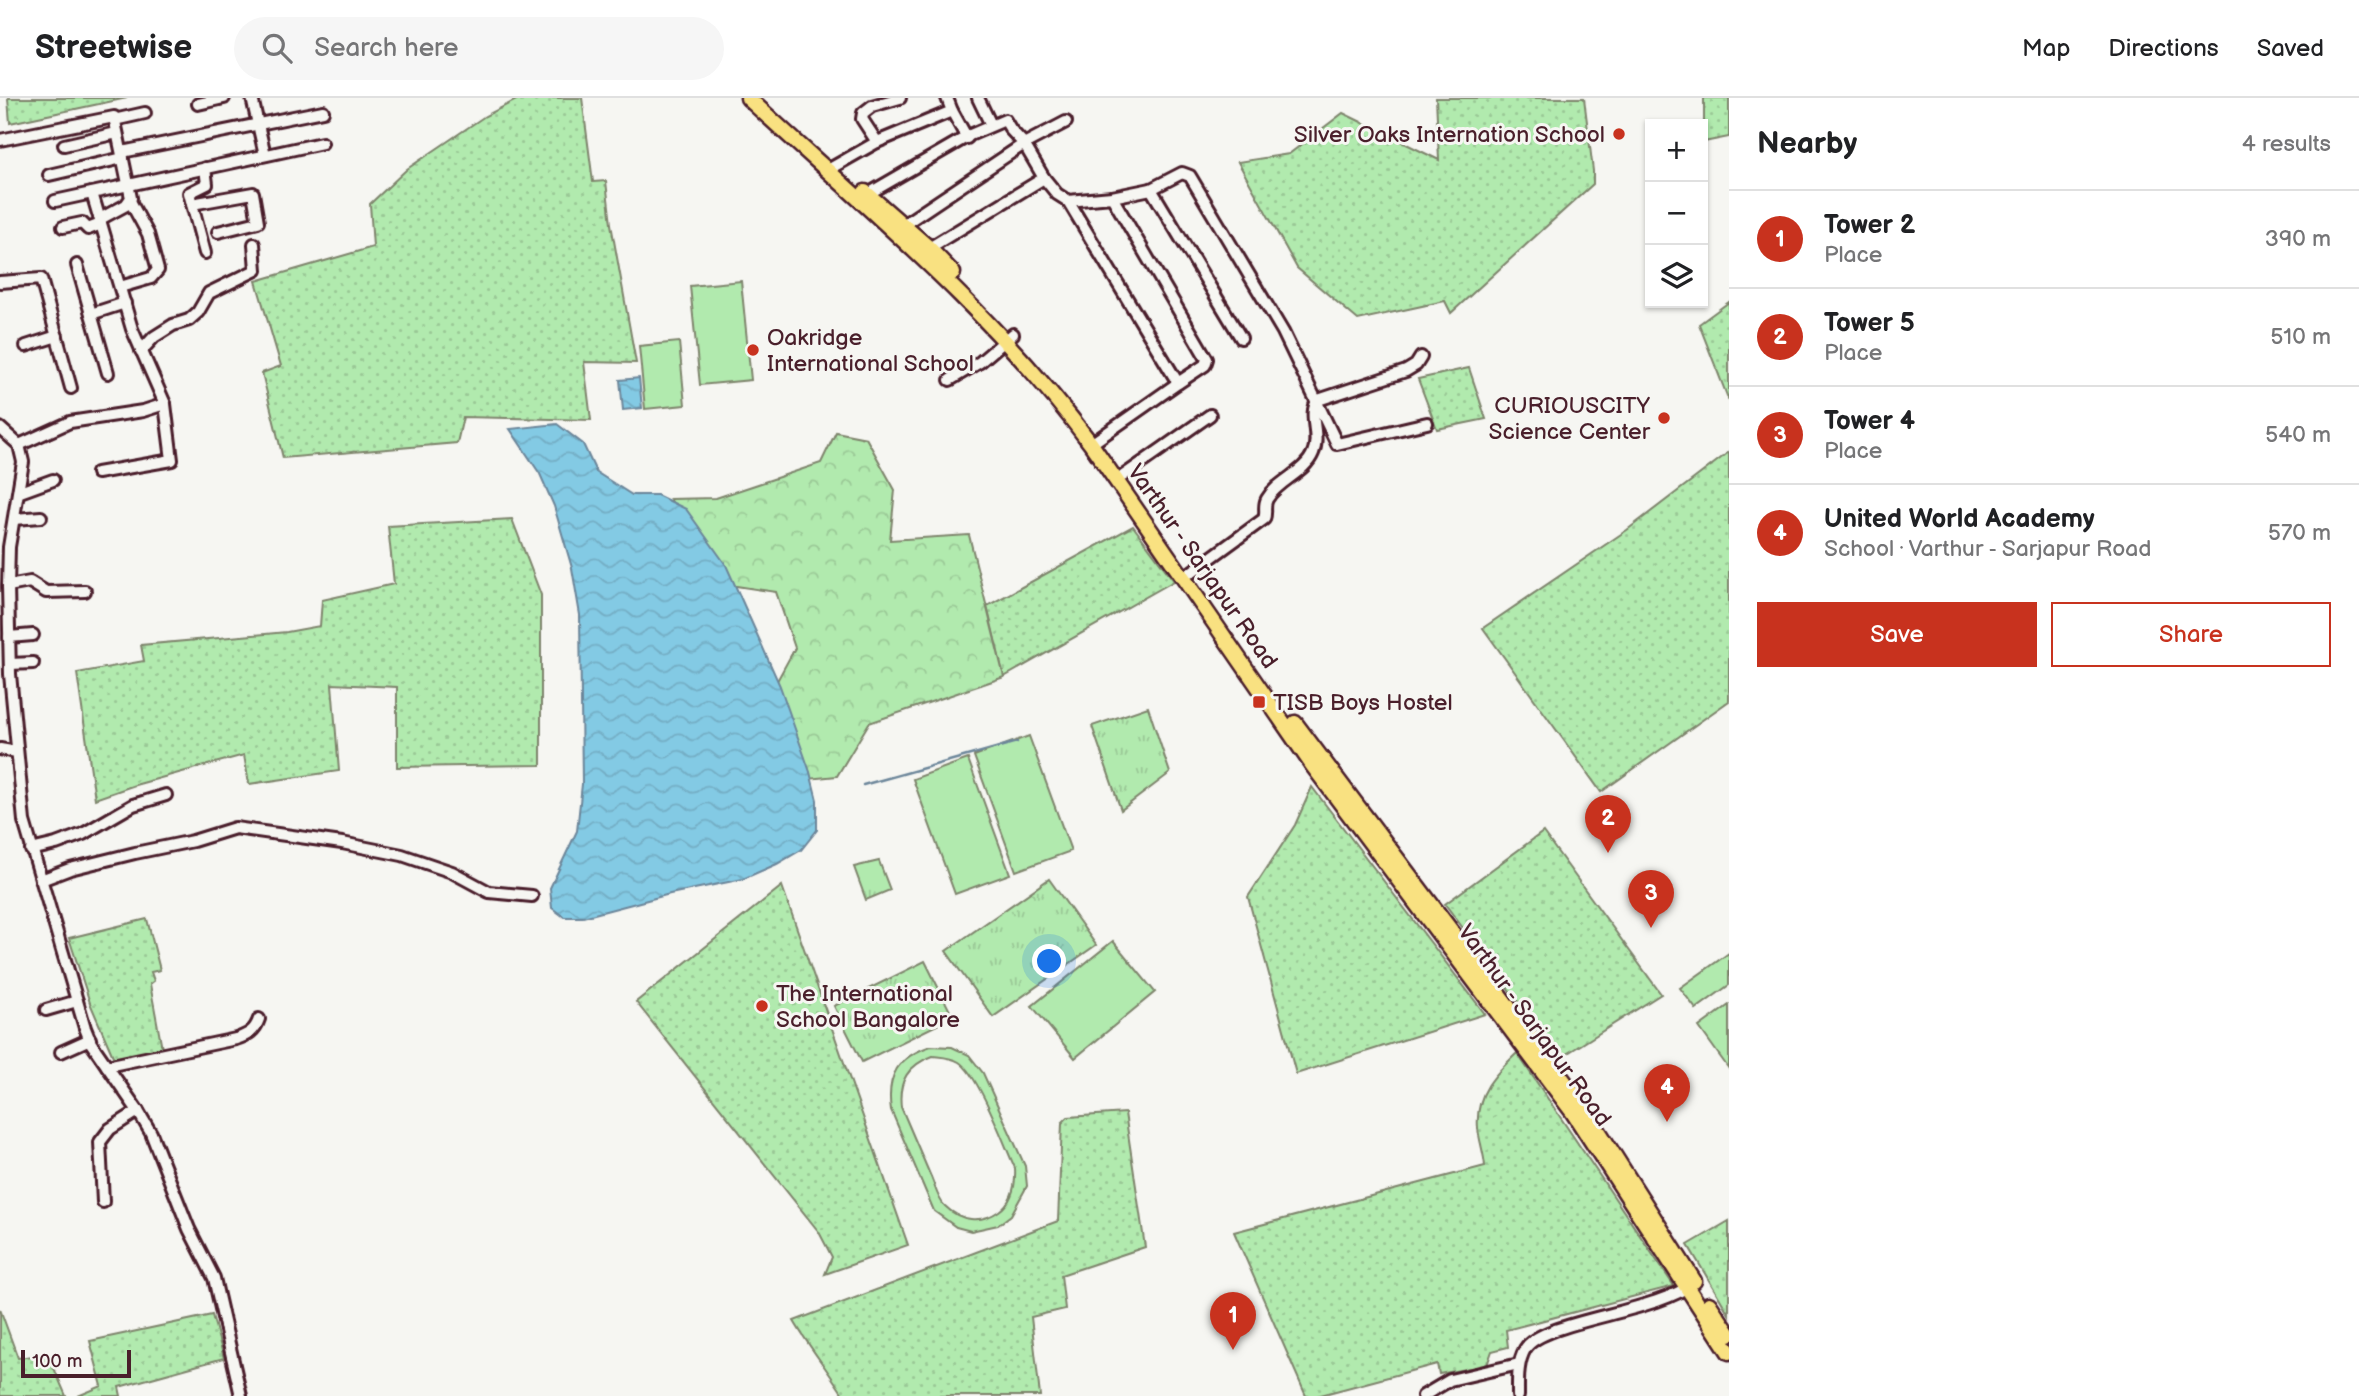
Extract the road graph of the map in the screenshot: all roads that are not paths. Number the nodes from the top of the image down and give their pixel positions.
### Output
1 (224, 98) edge
2 (252, 98) edge
3 (748, 98) edge
4 (755, 98) edge
5 (900, 98) edge
6 (947, 98) edge
7 (978, 98) edge
8 (198, 104) dead end
9 (323, 111) dead end
10 (952, 111) junction
11 (145, 113) dead end
12 (114, 120) junction
13 (1066, 122) dead end
14 (258, 123) junction
15 (991, 125) junction
16 (117, 133) junction
17 (967, 138) junction
18 (0, 140) edge
19 (877, 142) junction
20 (322, 143) dead end
21 (1024, 144) junction
22 (64, 145) dead end
23 (122, 155) junction
24 (265, 155) junction
25 (833, 167) junction
26 (205, 168) junction
27 (49, 175) dead end
28 (1044, 178) junction
29 (129, 185) junction
30 (1151, 189) junction
31 (92, 193) junction
32 (868, 194) junction
33 (1112, 197) junction
34 (55, 201) dead end
35 (130, 201) junction
36 (1068, 201) junction
37 (192, 204) junction
38 (100, 222) junction
39 (903, 225) junction
40 (63, 227) dead end
41 (218, 232) dead end
42 (254, 244) dead end
43 (929, 248) junction
44 (205, 253) dead end
45 (77, 265) dead end
46 (0, 282) edge
47 (120, 287) junction
48 (125, 303) junction
49 (91, 314) junction
50 (57, 336) junction
51 (1009, 337) junction
52 (1241, 338) dead end
53 (26, 346) dead end
54 (141, 351) junction
55 (1421, 357) dead end
56 (108, 373) dead end
57 (950, 380) dead end
58 (1178, 383) junction
59 (71, 387) dead end
60 (1317, 402) junction
61 (165, 404) junction
62 (1210, 415) dead end
63 (1427, 423) dead end
64 (0, 428) edge
65 (1094, 441) junction
66 (19, 445) junction
67 (97, 473) dead end
68 (1124, 476) junction
69 (53, 480) dead end
70 (20, 492) junction
71 (41, 517) dead end
72 (14, 519) junction
73 (1190, 573) junction
74 (8, 586) junction
75 (85, 591) dead end
76 (33, 635) dead end
77 (9, 637) junction
78 (33, 663) dead end
79 (6, 671) edge
80 (0, 749) edge
81 (17, 752) junction
82 (166, 795) dead end
83 (31, 850) junction
84 (41, 880) junction
85 (532, 895) dead end
86 (77, 1001) junction
87 (46, 1010) dead end
88 (259, 1019) dead end
89 (90, 1038) junction
90 (61, 1052) dead end
91 (107, 1066) junction
92 (138, 1111) junction
93 (103, 1202) dead end
94 (1692, 1285) junction
95 (1729, 1334) edge
96 (1729, 1352) edge
97 (1520, 1364) junction
98 (1425, 1395) edge
99 (241, 1396) edge
100 (1518, 1396) edge

1 - 8 street
2 - 14 street
3 - 51 main road, Varthur - Sarjapur Road
4 - 25 main road, Varthur - Sarjapur Road
5 - 19 street
6 - 10 street
7 - 15 street
9 - 14 street
10 - 17 street
10 - 19 street
11 - 12 street
12 - 16 street
12 - 18 street
13 - 21 street
14 - 23 street
14 - 24 street
15 - 17 street
15 - 21 street
16 - 22 street
16 - 23 street
17 - 32 street
19 - 25 street
20 - 24 street
21 - 28 street
21 - 39 street
23 - 27 street
23 - 29 street
24 - 26 street
25 - 32 main road, Varthur - Sarjapur Road
26 - 29 street
26 - 37 street
28 - 36 street
28 - 43 street
29 - 31 street
29 - 35 street
30 - 33 street
30 - 52 street
30 - 60 street
31 - 34 street
31 - 38 street
32 - 39 main road, Varthur - Sarjapur Road
33 - 36 street
33 - 58 street
35 - 38 street
35 - 47 street
36 - 58 street
37 - 41 street
37 - 44 street
38 - 40 street
38 - 47 street
39 - 43 main road, Varthur - Sarjapur Road
42 - 54 street
43 - 51 main road, Varthur - Sarjapur Road
45 - 49 street
46 - 50 street
47 - 48 street
48 - 49 street
48 - 54 street
49 - 56 street
50 - 53 street
50 - 59 street
51 - 57 street
51 - 65 main road, Varthur - Sarjapur Road
54 - 61 street
55 - 60 street
58 - 65 street
60 - 63 street
60 - 73 street
61 - 66 street
61 - 67 street
62 - 68 street
64 - 66 street
65 - 68 main road, Varthur - Sarjapur Road
65 - 94 main road, Varthur - Sarjapur Road
66 - 70 street
68 - 73 main road, Varthur - Sarjapur Road
69 - 70 street
70 - 72 street
71 - 72 street
72 - 74 street
73 - 94 main road, Varthur - Sarjapur Road
74 - 75 street
74 - 77 street
76 - 77 street
77 - 79 street
78 - 79 street
79 - 81 street
80 - 81 street
81 - 83 street
82 - 83 street
83 - 84 street
84 - 85 street
84 - 86 street
86 - 87 street
86 - 89 street
88 - 91 street
89 - 90 street
89 - 91 street
91 - 92 street
92 - 93 street
92 - 99 street
94 - 95 main road, Varthur - Sarjapur Road
94 - 96 main road, Varthur - Sarjapur Road
94 - 97 street
97 - 98 street
97 - 100 street

